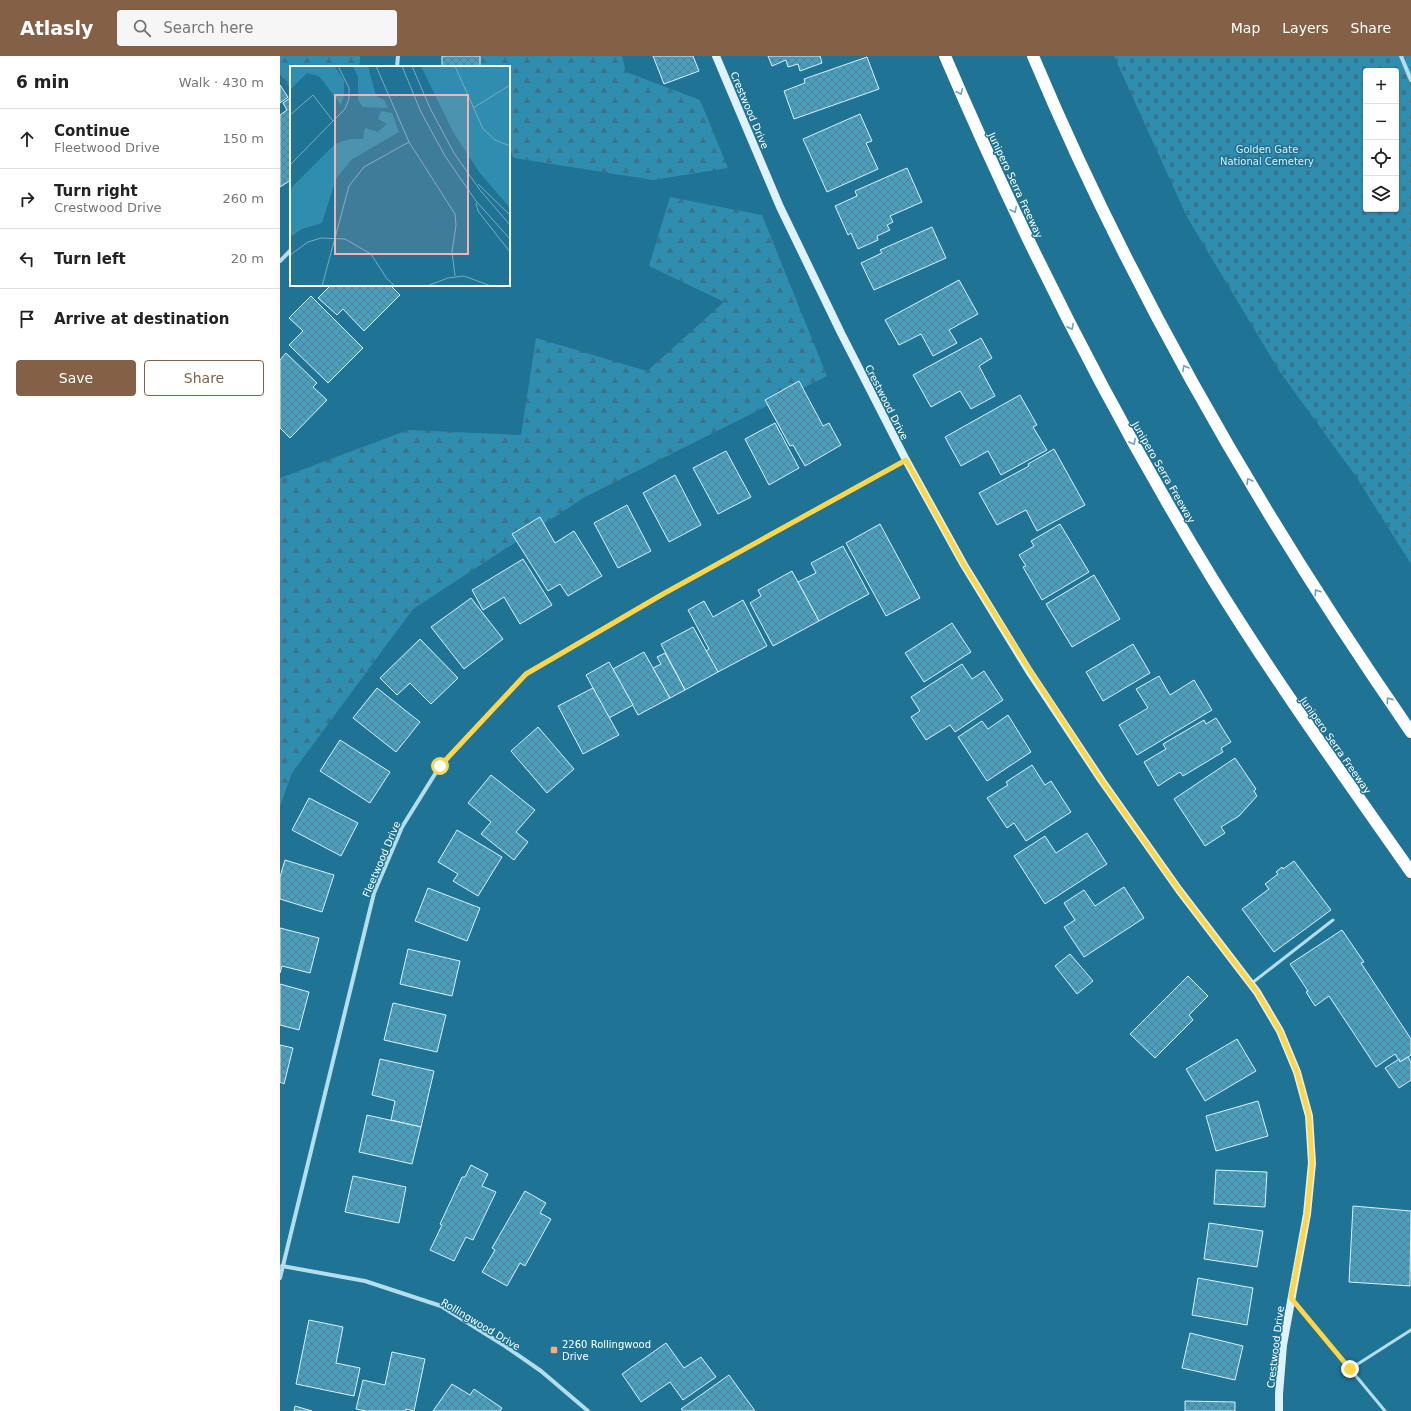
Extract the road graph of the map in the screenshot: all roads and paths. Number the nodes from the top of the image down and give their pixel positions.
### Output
1 (398, 56) edge
2 (716, 56) edge
3 (945, 56) edge
4 (1033, 56) edge
5 (1401, 56) edge
6 (397, 66) edge
7 (1411, 80) edge
8 (290, 251) edge
9 (280, 261) edge
10 (906, 460) junction
11 (1411, 732) edge
12 (1411, 872) edge
13 (1333, 920) dead end
14 (1251, 984) junction
15 (281, 1266) edge
16 (280, 1278) edge
17 (1291, 1298) junction
18 (1411, 1330) edge
19 (1350, 1369) junction
20 (588, 1411) edge
21 (1279, 1411) edge
22 (1385, 1411) edge

1 - 6 street
2 - 10 street, Crestwood Drive
3 -> 12 highway, Junipero Serra Freeway
11 -> 4 highway
5 - 7 street
8 - 9 street
10 - 14 street, Crestwood Drive
10 - 15 street, Fleetwood Drive
13 - 14 lane
14 - 17 street, Crestwood Drive
15 - 16 street, Fleetwood Drive
15 - 20 street, Rollingwood Drive
17 - 19 lane
17 - 21 street, Crestwood Drive
18 - 19 lane
19 - 22 lane

